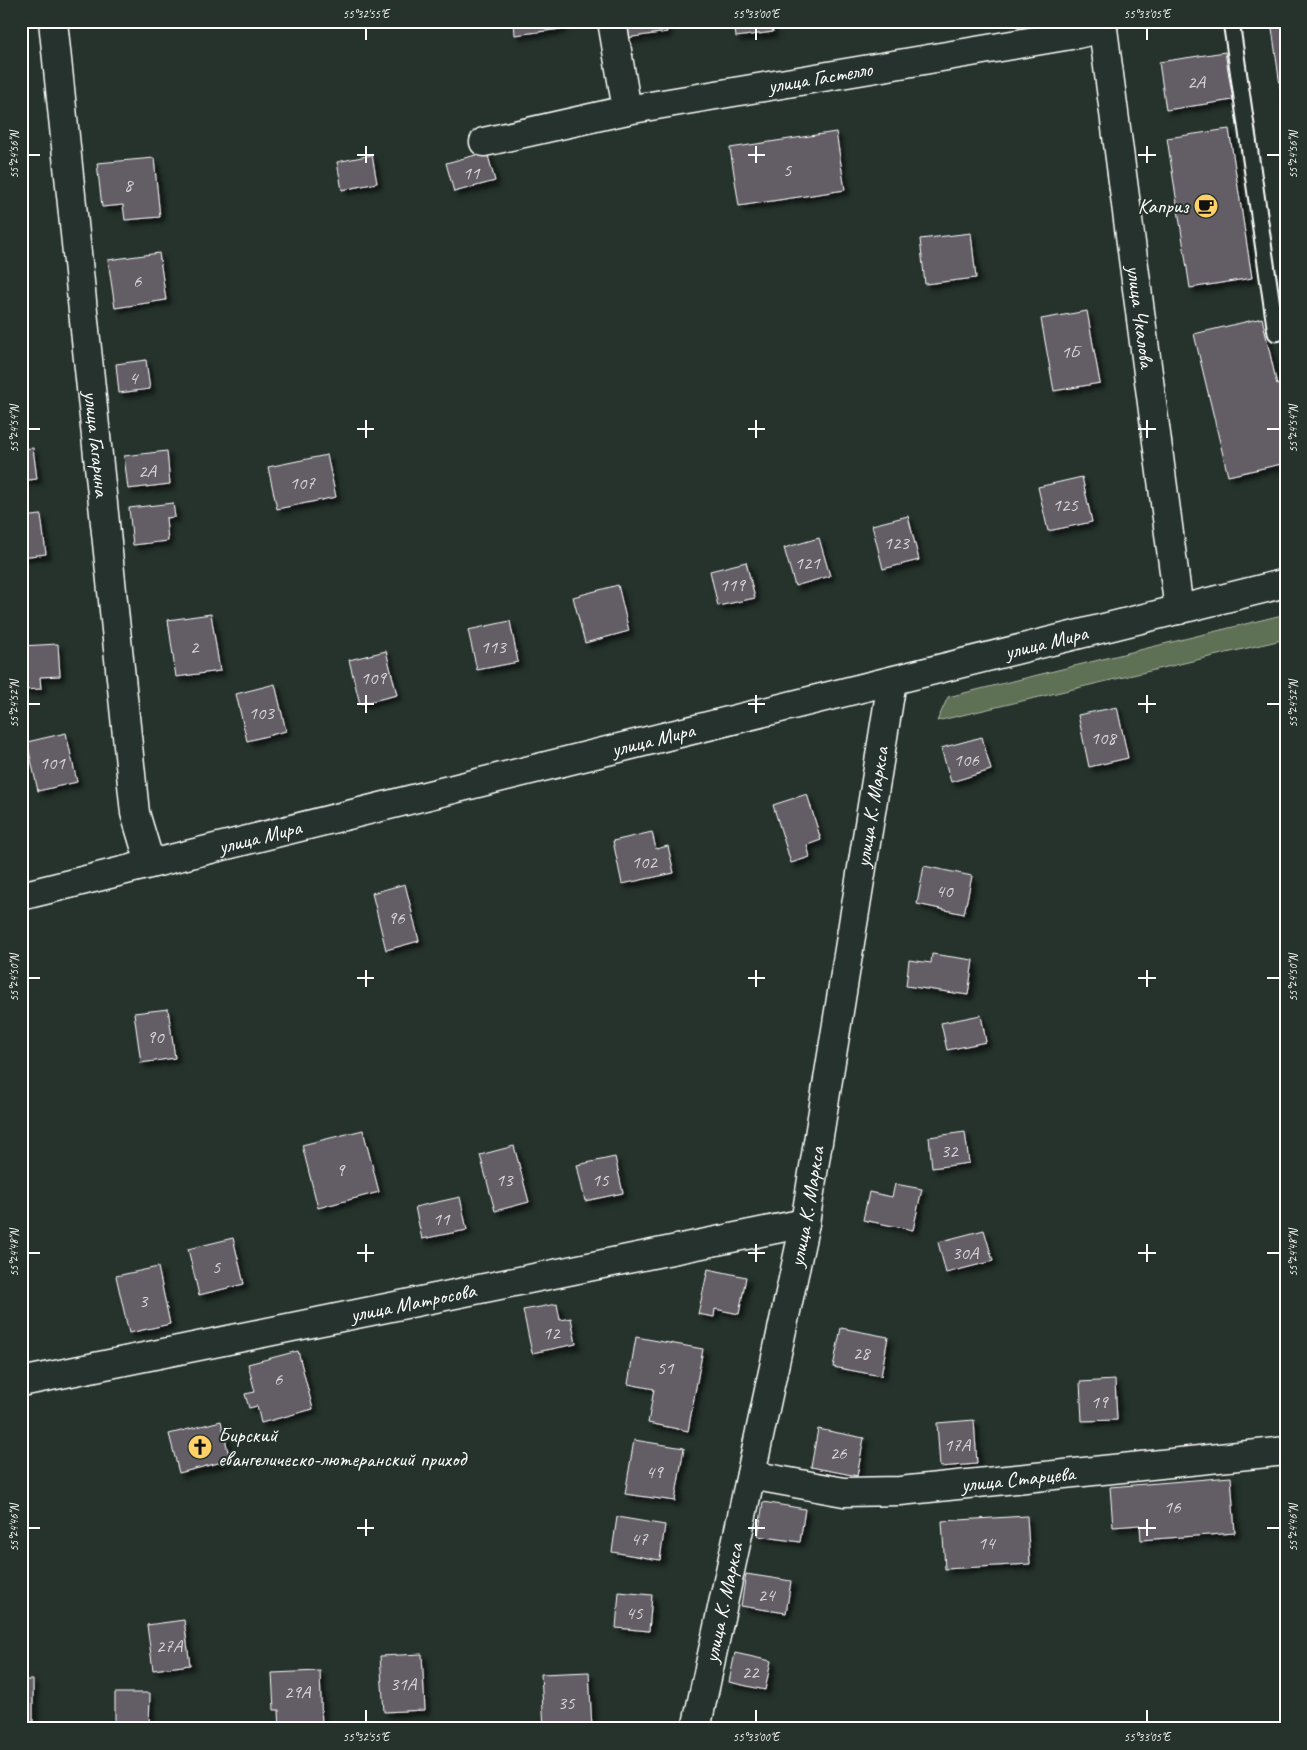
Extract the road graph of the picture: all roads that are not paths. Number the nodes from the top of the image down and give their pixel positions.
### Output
1 (53, 21) edge
2 (612, 21) edge
3 (1231, 21) edge
4 (1103, 24) edge
5 (627, 110) junction
6 (484, 142) dead end
7 (1286, 332) edge
8 (1286, 583) edge
9 (1179, 610) junction
10 (892, 681) junction
11 (150, 863) junction
12 (21, 896) edge
13 (805, 1223) junction
14 (21, 1382) edge
15 (1286, 1451) edge
16 (751, 1475) junction
17 (696, 1729) edge

1 - 11 street, улица Гагарина
2 - 5 street
3 - 7 lane
4 - 5 street, улица Гастелло
4 - 9 street, улица Чкалова
5 - 6 street, улица Гастелло
8 - 9 street, улица Мира
9 - 10 street, улица Мира
10 - 11 street, улица Мира
10 - 13 street, улица К. Маркса
11 - 12 street, улица Мира
13 - 14 street, улица Матросова
13 - 16 street, улица К. Маркса
15 - 16 street, улица Старцева
16 - 17 street, улица К. Маркса

